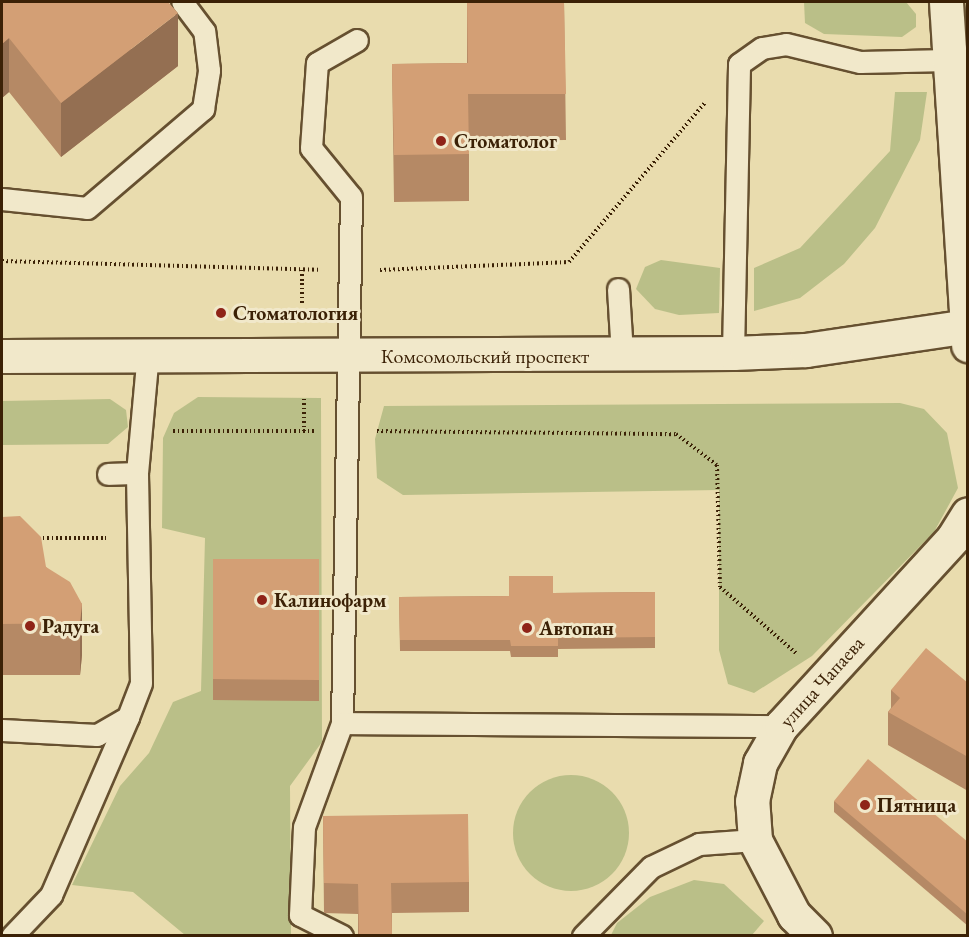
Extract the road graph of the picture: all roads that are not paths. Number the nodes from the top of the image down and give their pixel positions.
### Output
1 (182, 2) edge
2 (946, 2) edge
3 (357, 40) dead end
4 (948, 60) junction
5 (2, 199) edge
6 (618, 289) dead end
7 (967, 333) edge
8 (148, 353) junction
9 (733, 353) junction
10 (622, 355) junction
11 (2, 356) edge
12 (350, 357) junction
13 (137, 473) junction
14 (108, 474) dead end
15 (968, 514) edge
16 (128, 717) junction
17 (342, 723) junction
18 (781, 726) junction
19 (2, 730) edge
20 (755, 840) junction
21 (301, 925) edge
22 (12, 936) edge
23 (342, 936) edge
24 (583, 936) edge
25 (815, 936) edge

1 - 5 lane
2 - 4 main road
3 - 12 lane
4 - 7 main road
4 - 9 lane
6 - 10 lane
7 - 9 main road, Комсомольский проспект
8 - 11 main road, Комсомольский проспект
8 - 12 main road, Комсомольский проспект
8 - 13 lane
9 - 10 main road, Комсомольский проспект
10 - 12 main road, Комсомольский проспект
12 - 17 lane
13 - 14 lane
13 - 16 lane
15 - 18 main road, улица Чапаева
16 - 19 lane
16 - 22 lane
17 - 18 lane
17 - 21 lane
18 - 20 main road, улица Чапаева
20 - 24 lane
20 - 25 main road, улица Чапаева
21 - 23 lane

